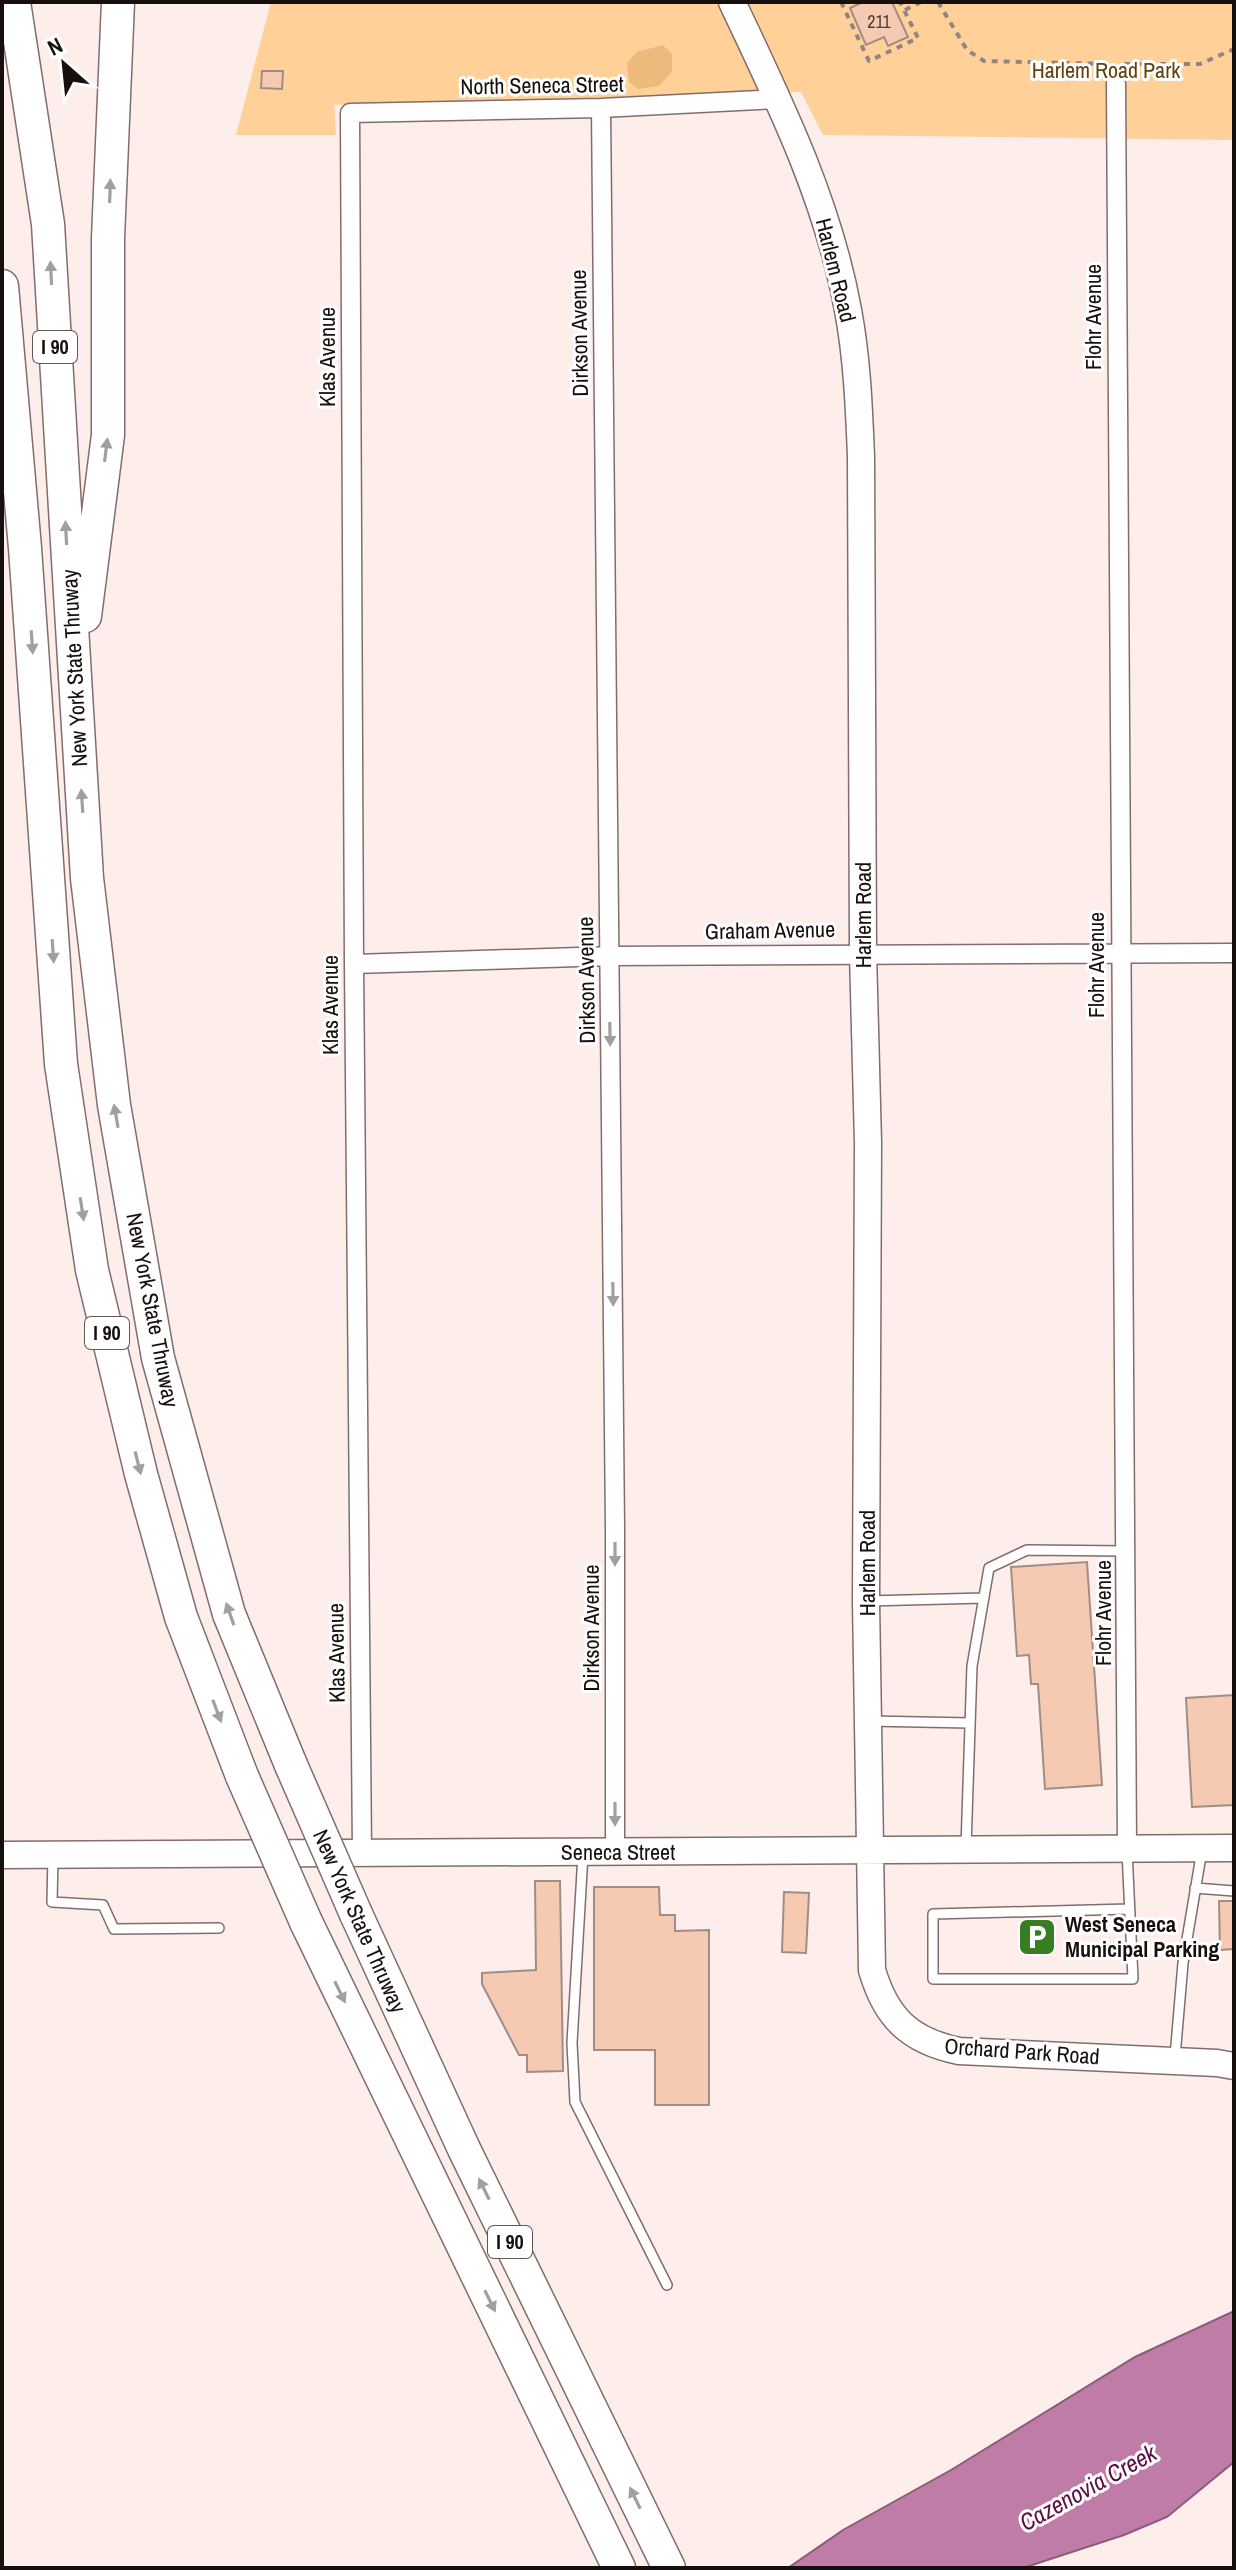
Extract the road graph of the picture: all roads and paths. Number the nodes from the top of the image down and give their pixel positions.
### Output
1 (14, 2) edge
2 (118, 2) edge
3 (732, 2) edge
4 (841, 2) edge
5 (900, 2) edge
6 (921, 2) edge
7 (938, 2) edge
8 (904, 11) junction
9 (1234, 49) edge
10 (1116, 83) dead end
11 (778, 99) junction
12 (601, 108) junction
13 (350, 157) joint
14 (2, 286) edge
15 (75, 694) junction
16 (863, 953) junction
17 (1234, 953) edge
18 (1120, 954) junction
19 (610, 956) junction
20 (354, 964) junction
21 (1127, 1551) junction
22 (984, 1598) junction
23 (866, 1601) junction
24 (868, 1721) junction
25 (970, 1723) junction
26 (1127, 1847) junction
27 (1202, 1848) junction
28 (1234, 1848) edge
29 (965, 1850) junction
30 (583, 1852) junction
31 (615, 1852) junction
32 (869, 1852) junction
33 (362, 1853) junction
34 (53, 1854) junction
35 (2, 1855) edge
36 (1195, 1888) junction
37 (1234, 1891) edge
38 (1129, 1909) junction
39 (219, 1928) dead end
40 (1174, 2061) junction
41 (1234, 2066) edge
42 (667, 2285) dead end
43 (619, 2568) edge
44 (669, 2568) edge

15 -> 1 highway, New York State Thruway / I 90
15 -> 2 highway
3 - 11 main road, Harlem Road
4 - 8 path
5 - 8 path
6 - 8 path
7 - 9 path
10 - 18 street, Flohr Avenue
11 - 12 street, North Seneca Street
11 - 16 main road, Harlem Road
12 - 13 street, North Seneca Street
12 - 19 street, Dirkson Avenue
13 - 20 street, Klas Avenue
14 -> 43 highway, New York State Thruway / I 90, bridge
44 -> 15 highway, New York State Thruway / I 90, bridge
16 - 18 street, Graham Avenue
16 - 19 street, Graham Avenue
16 - 23 main road, Harlem Road
17 - 18 street, Graham Avenue
18 - 21 street, Flohr Avenue
19 - 20 street, Graham Avenue
19 -> 31 street, Dirkson Avenue
20 - 33 street, Klas Avenue
21 - 22 lane
21 - 26 street, Flohr Avenue
22 - 23 lane
22 - 25 lane
23 - 24 main road, Harlem Road
24 - 25 lane
24 - 32 main road, Harlem Road
25 - 29 lane
26 - 27 main road, Seneca Street
26 - 29 main road, Seneca Street
26 - 38 lane
27 - 28 main road, Seneca Street
27 - 36 lane
29 - 32 main road, Seneca Street
30 - 31 main road, Seneca Street
30 - 33 main road, Seneca Street
30 - 42 lane
31 - 32 main road, Seneca Street
32 - 40 main road, Orchard Park Road
33 - 34 main road, Seneca Street
34 - 35 main road, Seneca Street
34 - 39 lane
36 - 37 lane
36 - 40 lane
38 - 38 lane
40 - 41 main road, Orchard Park Road

